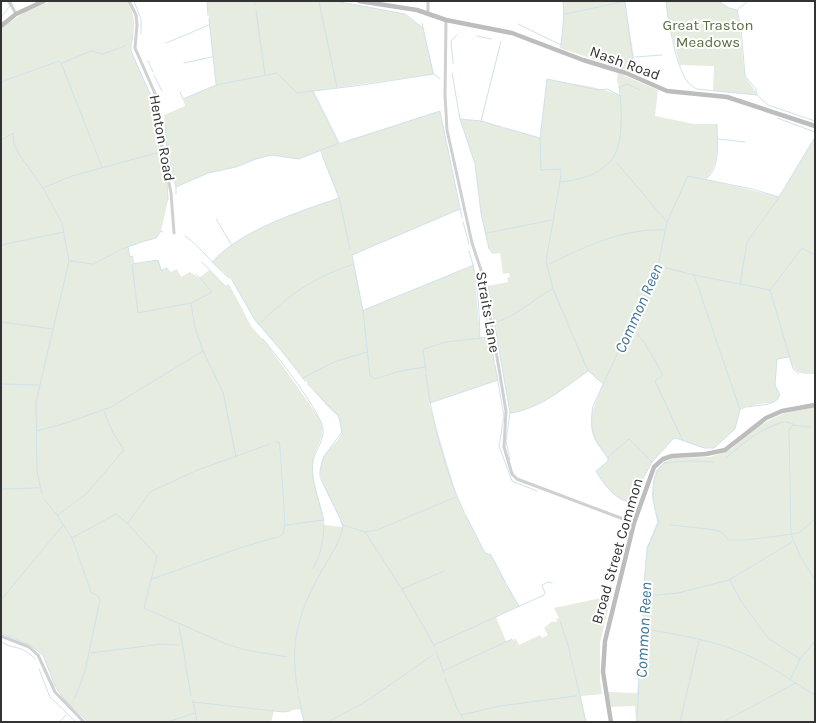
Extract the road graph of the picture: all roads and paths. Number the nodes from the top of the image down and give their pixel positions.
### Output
1 (9, 1) edge
2 (44, 1) edge
3 (129, 1) edge
4 (359, 1) edge
5 (428, 1) edge
6 (428, 13) junction
7 (16, 14) junction
8 (446, 20) junction
9 (1, 26) edge
10 (815, 126) edge
11 (174, 233) dead end
12 (815, 404) edge
13 (634, 523) junction
14 (1, 636) edge
15 (84, 722) edge
16 (611, 722) edge

1 - 7 street
2 - 7 street
3 - 11 street, Henton Road
4 - 6 street, Nash Road
5 - 6 street
6 - 8 street, Nash Road
7 - 9 street
8 - 10 street, Nash Road
8 - 13 street, Straits Lane
12 - 13 street, Broad Street Common
13 - 16 street, Broad Street Common
14 - 15 street

